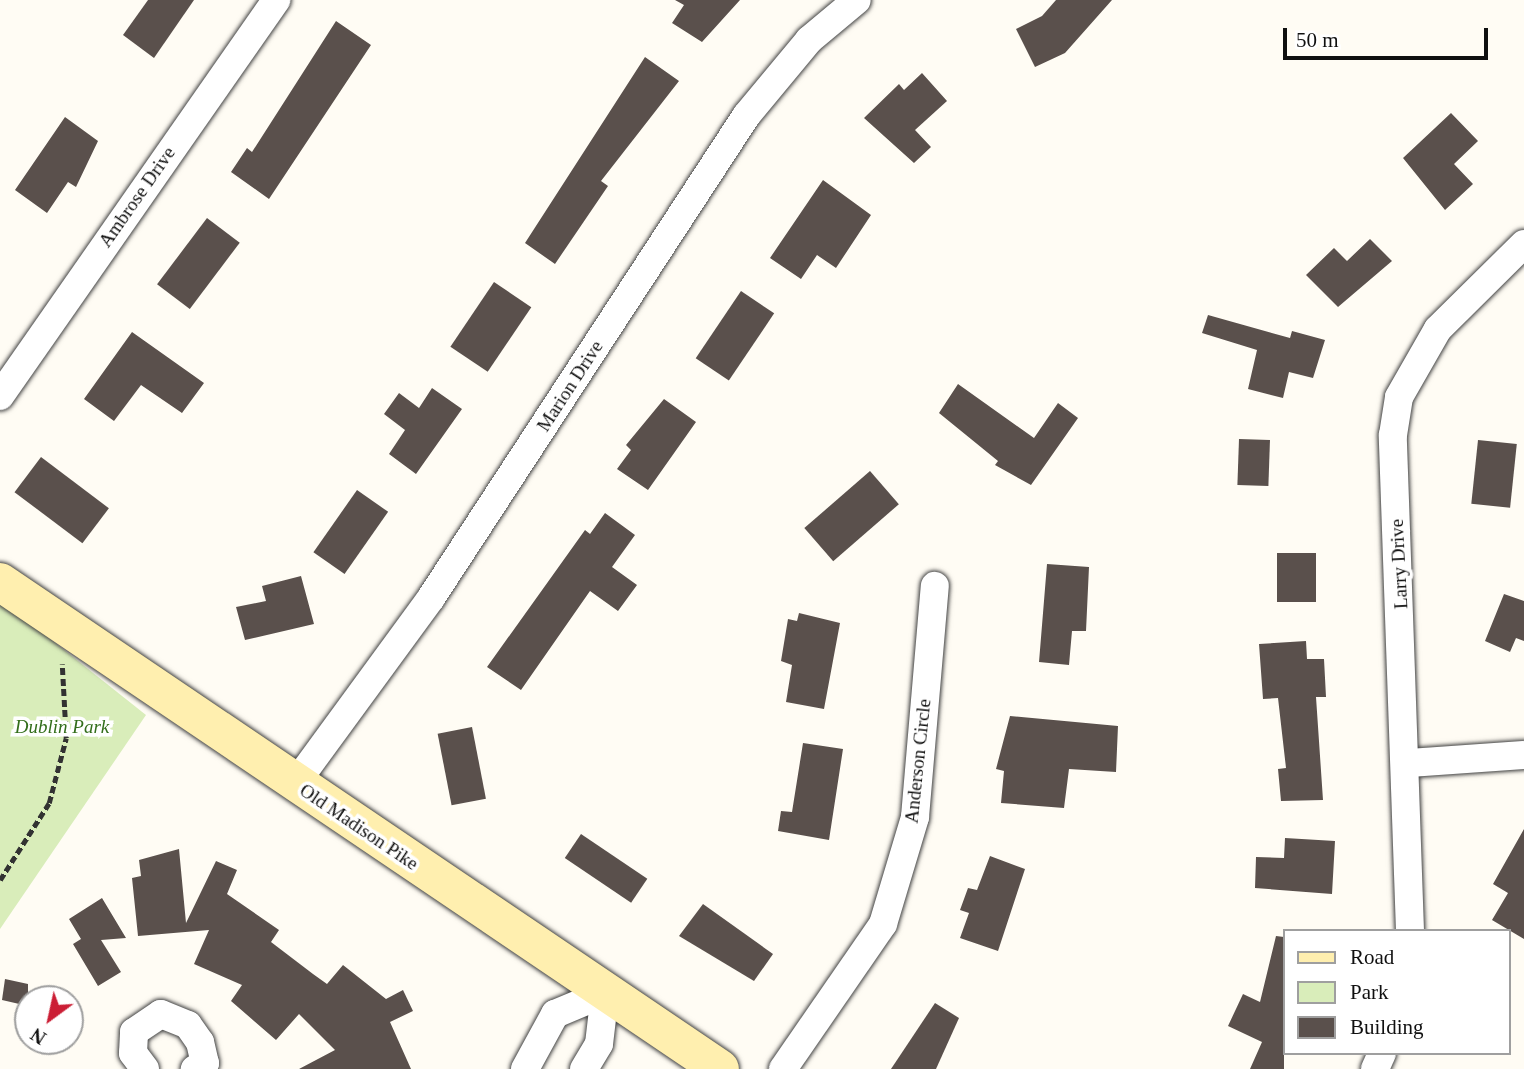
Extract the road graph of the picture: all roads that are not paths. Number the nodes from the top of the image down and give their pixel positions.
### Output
1 (276, 0) edge
2 (857, 0) edge
3 (1524, 244) edge
4 (0, 396) edge
5 (0, 582) edge
6 (935, 586) dead end
7 (1524, 755) edge
8 (1409, 763) junction
9 (295, 784) junction
10 (1410, 929) edge
11 (605, 993) junction
12 (203, 1067) edge
13 (145, 1069) edge
14 (525, 1069) edge
15 (583, 1069) edge
16 (720, 1069) edge
17 (783, 1069) edge

1 - 4 street, Ambrose Drive
2 - 9 street, Marion Drive
3 - 8 street, Larry Drive
5 - 9 main road, Old Madison Pike
6 - 17 street, Anderson Circle
7 - 8 street
8 - 10 street, Larry Drive
9 - 11 main road, Old Madison Pike
11 - 14 street
11 - 15 street
11 - 16 main road, Old Madison Pike
12 - 13 street

